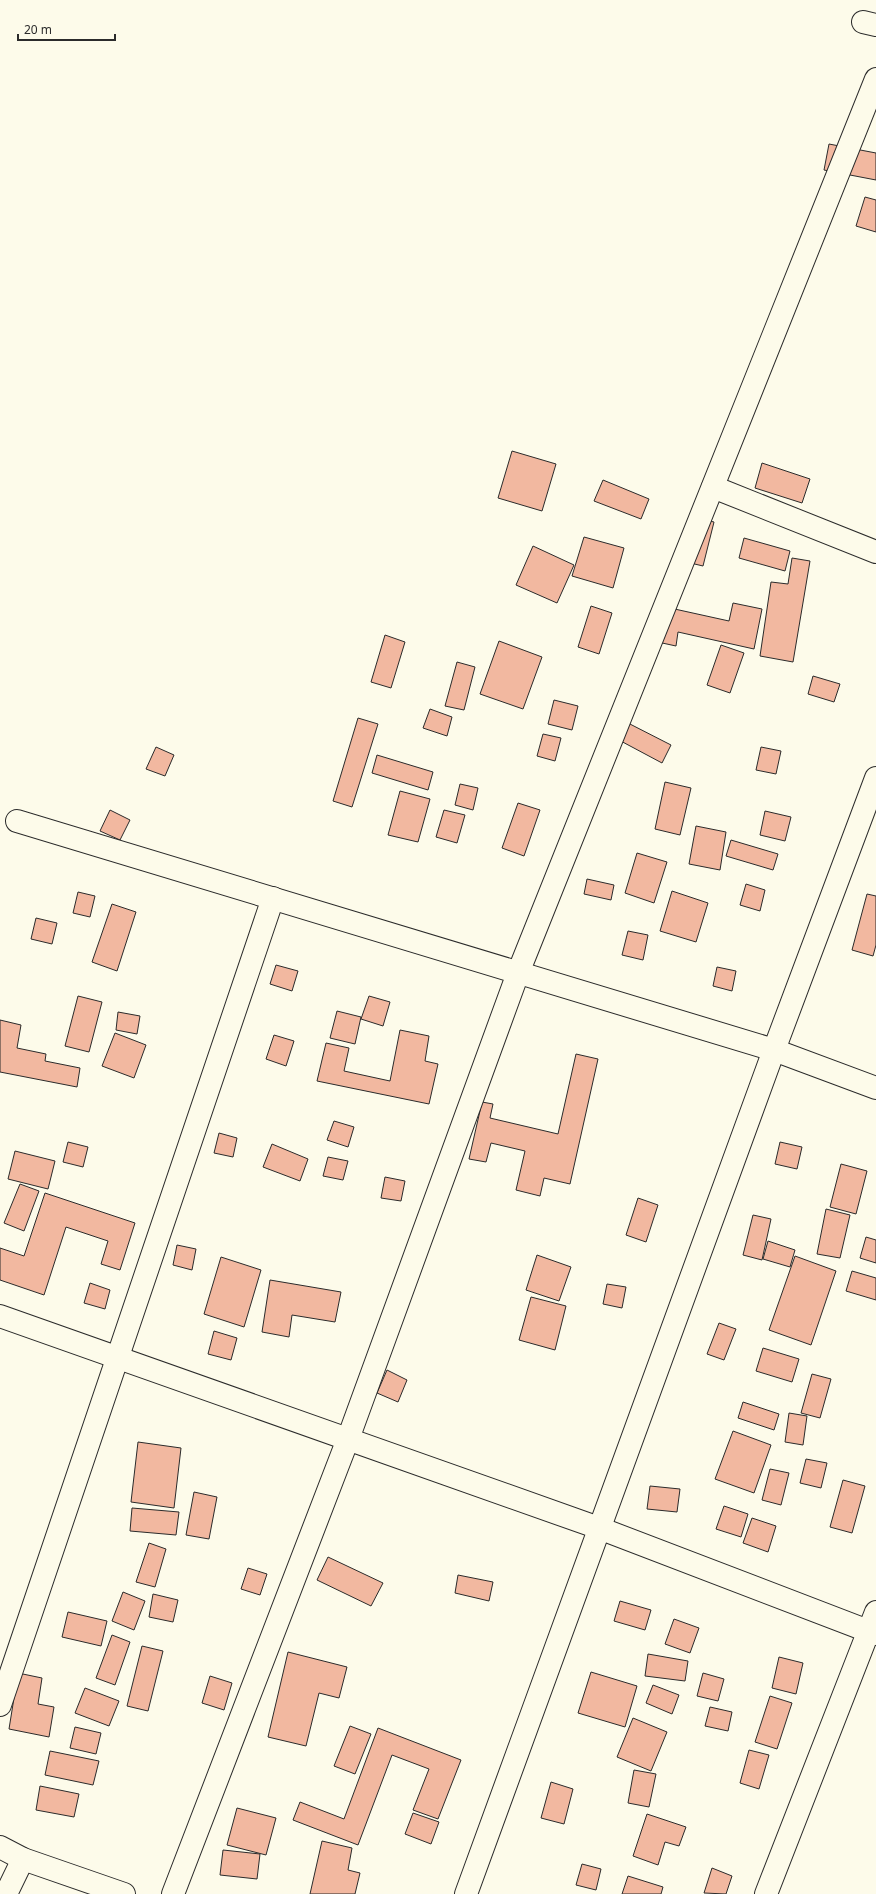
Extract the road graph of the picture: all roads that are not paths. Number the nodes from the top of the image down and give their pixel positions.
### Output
1 (876, 79) edge
2 (713, 487) junction
3 (876, 552) edge
4 (876, 778) edge
5 (17, 821) dead end
6 (273, 898) junction
7 (518, 973) junction
8 (774, 1050) junction
9 (876, 1088) edge
10 (0, 1316) edge
11 (117, 1358) junction
12 (348, 1439) junction
13 (599, 1528) junction
14 (873, 1626) edge
15 (0, 1705) edge
16 (0, 1847) edge
17 (23, 1859) junction
18 (6, 1894) edge
19 (124, 1894) edge
20 (173, 1894) edge
21 (466, 1894) edge
22 (766, 1894) edge

1 - 2 street
2 - 3 street
2 - 7 street
4 - 8 street
5 - 6 street
6 - 7 street
6 - 11 street
7 - 8 street
7 - 12 street
8 - 9 street
8 - 13 street
10 - 11 street
11 - 12 street
11 - 15 street
12 - 13 street
12 - 20 street
13 - 14 street
13 - 21 street
14 - 22 street
16 - 17 street
17 - 18 street
17 - 19 street

